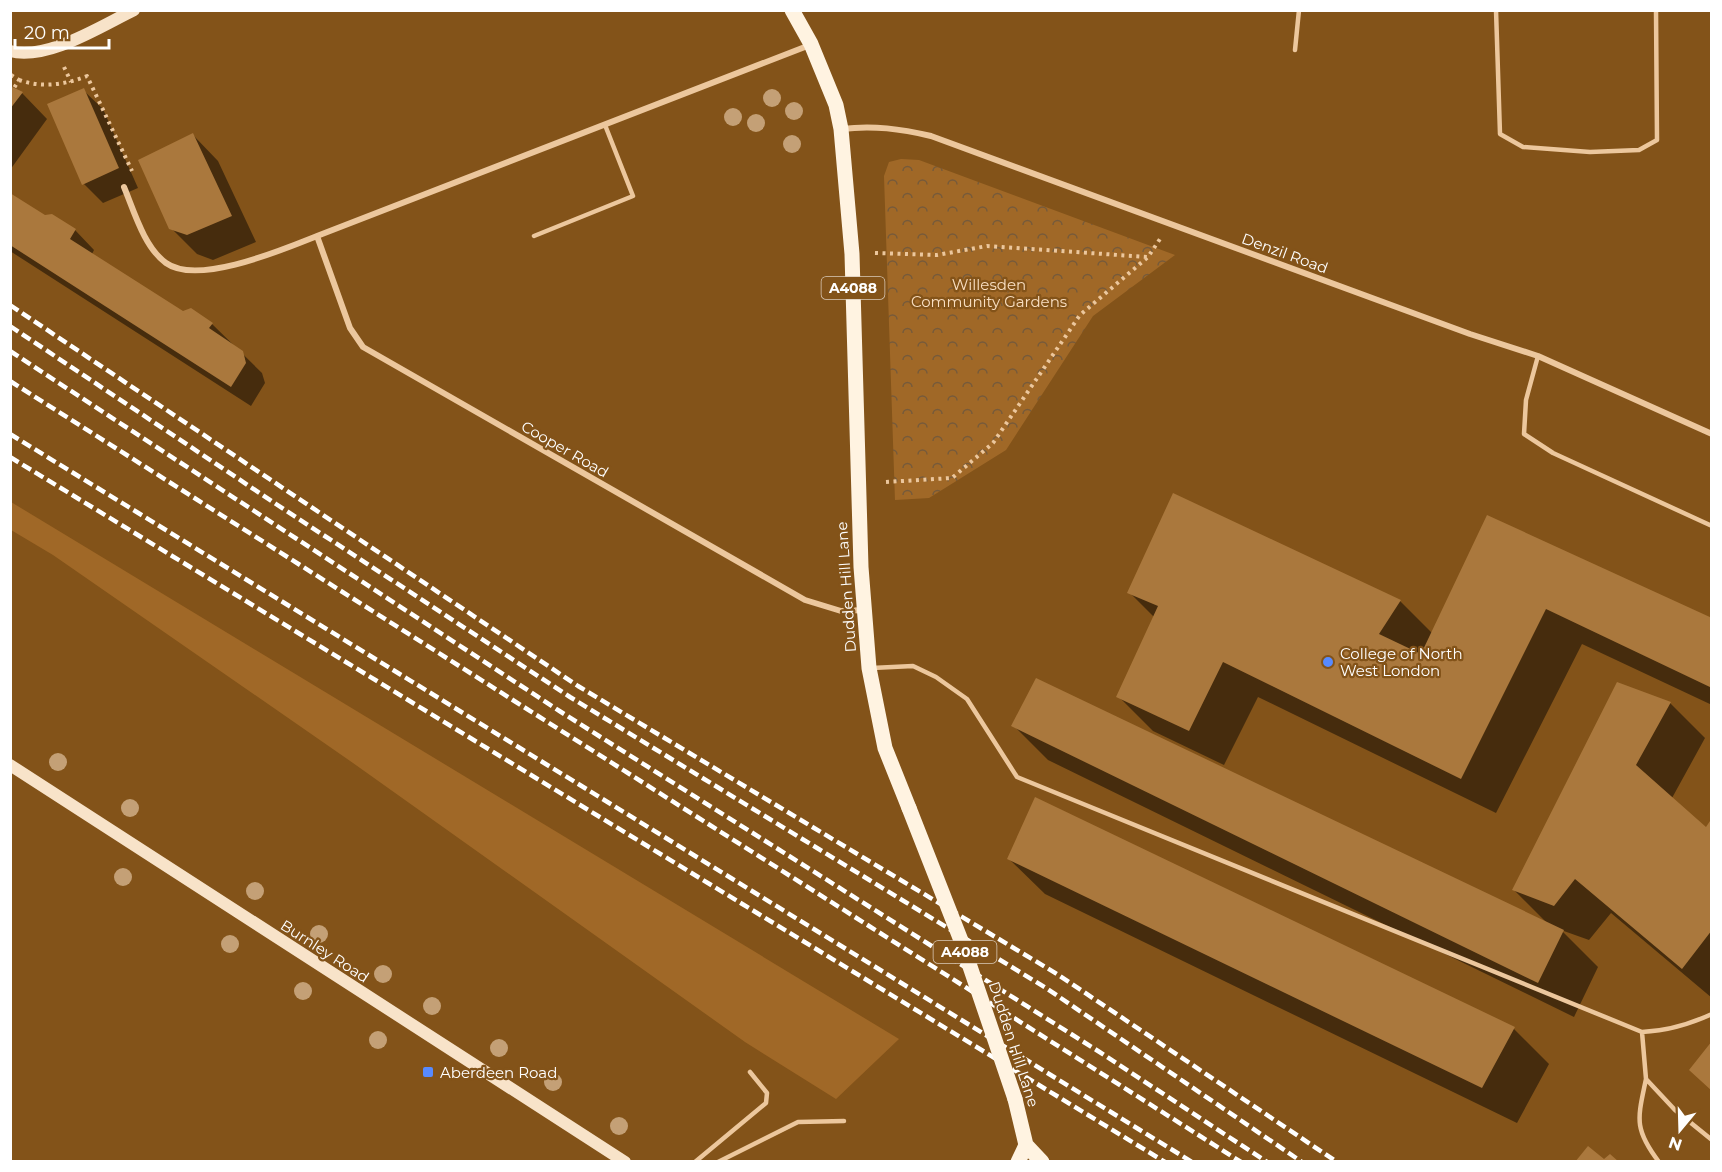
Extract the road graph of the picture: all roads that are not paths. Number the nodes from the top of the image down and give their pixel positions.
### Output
1 (134, 10) edge
2 (792, 10) edge
3 (1299, 10) edge
4 (1496, 10) edge
5 (1656, 10) edge
6 (811, 44) junction
7 (1295, 50) dead end
8 (10, 51) edge
9 (605, 125) junction
10 (841, 129) junction
11 (124, 187) dead end
12 (317, 236) junction
13 (534, 236) dead end
14 (1538, 356) junction
15 (1712, 434) edge
16 (1712, 526) edge
17 (865, 610) junction
18 (869, 668) junction
19 (10, 765) edge
20 (1712, 1014) edge
21 (1642, 1032) junction
22 (750, 1072) dead end
23 (1646, 1079) junction
24 (844, 1121) dead end
25 (1712, 1140) edge
26 (1026, 1145) junction
27 (625, 1161) edge
28 (696, 1161) edge
29 (717, 1161) edge
30 (1018, 1161) edge
31 (1042, 1161) edge
32 (1659, 1161) edge

1 - 8 street
2 - 6 main road, Dudden Hill Lane / A4088
3 - 7 lane
4 - 5 lane
6 - 9 street
6 - 10 main road, Dudden Hill Lane / A4088
9 - 12 street
9 - 13 lane
10 - 14 street, Denzil Road
10 - 17 main road, Dudden Hill Lane / A4088
11 - 12 street
12 - 17 street, Cooper Road
14 - 15 street, Denzil Road
14 - 16 lane
17 - 18 main road, Dudden Hill Lane / A4088
18 - 21 lane
18 - 26 main road, Dudden Hill Lane / A4088, bridge
19 - 27 street, Burnley Road
20 - 21 lane
21 - 23 lane
22 - 28 lane
23 - 25 lane
23 - 32 lane
24 - 29 lane
26 - 30 main road
26 - 31 main road

